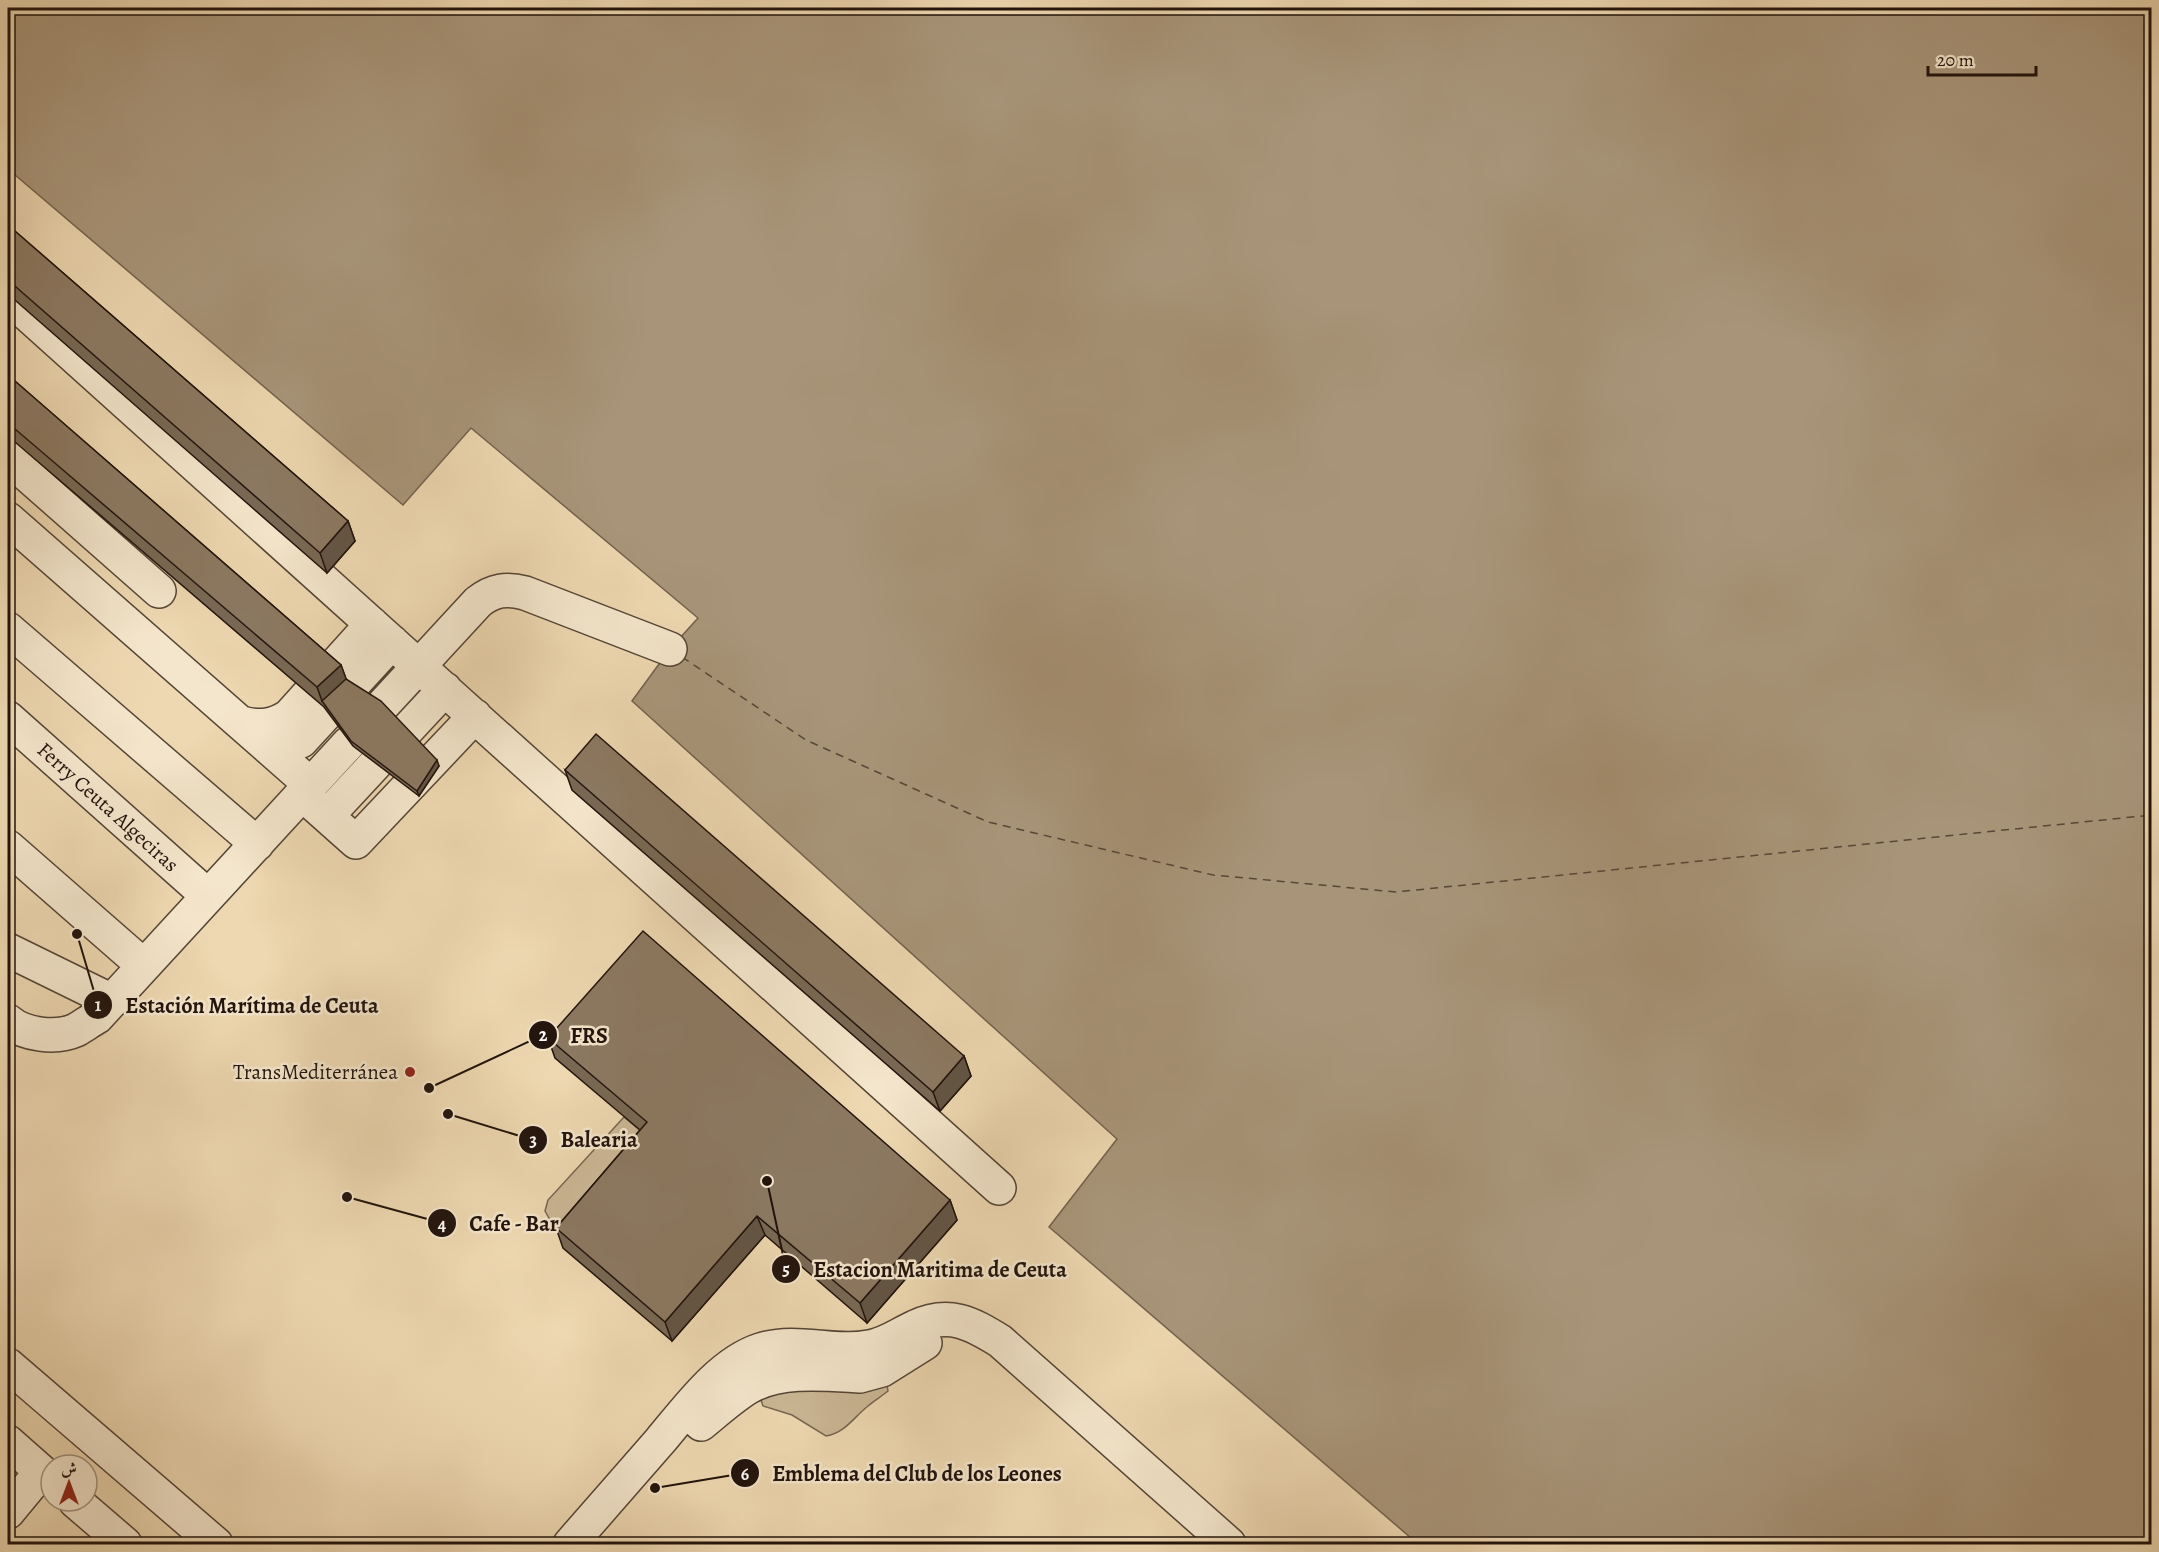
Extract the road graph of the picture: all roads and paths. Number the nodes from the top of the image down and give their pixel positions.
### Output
1 (8, 297) edge
2 (8, 458) edge
3 (8, 519) edge
4 (159, 591) dead end
5 (8, 629) edge
6 (382, 633) junction
7 (670, 649) dead end
8 (419, 666) junction
9 (459, 702) junction
10 (382, 706) edge
11 (8, 718) edge
12 (242, 723) junction
13 (349, 743) edge
14 (268, 746) junction
15 (306, 789) junction
16 (256, 844) junction
17 (8, 847) edge
18 (208, 896) junction
19 (8, 950) edge
20 (144, 966) junction
21 (112, 1001) junction
22 (8, 1021) edge
23 (999, 1188) dead end
24 (8, 1365) edge
25 (8, 1442) edge
26 (39, 1470) edge
27 (39, 1483) edge
28 (8, 1512) edge
29 (89, 1513) edge
30 (125, 1545) edge
31 (216, 1545) edge
32 (570, 1545) edge
33 (1229, 1545) edge

1 - 6 street
2 - 4 street
3 - 12 street
5 - 16 street
6 - 8 street
6 - 12 street
6 - 14 street
7 - 8 street
8 - 9 street
8 - 10 street
9 - 15 street
9 - 23 street
11 - 18 street, Ferry Ceuta Algeciras
12 - 14 street
13 - 15 street
14 - 15 street
15 - 16 street
16 - 18 street
17 - 20 street
18 - 20 street
19 - 21 street
20 - 21 street
21 - 22 street
24 - 31 street
25 - 26 street
27 - 28 street
29 - 30 street
32 - 33 street

